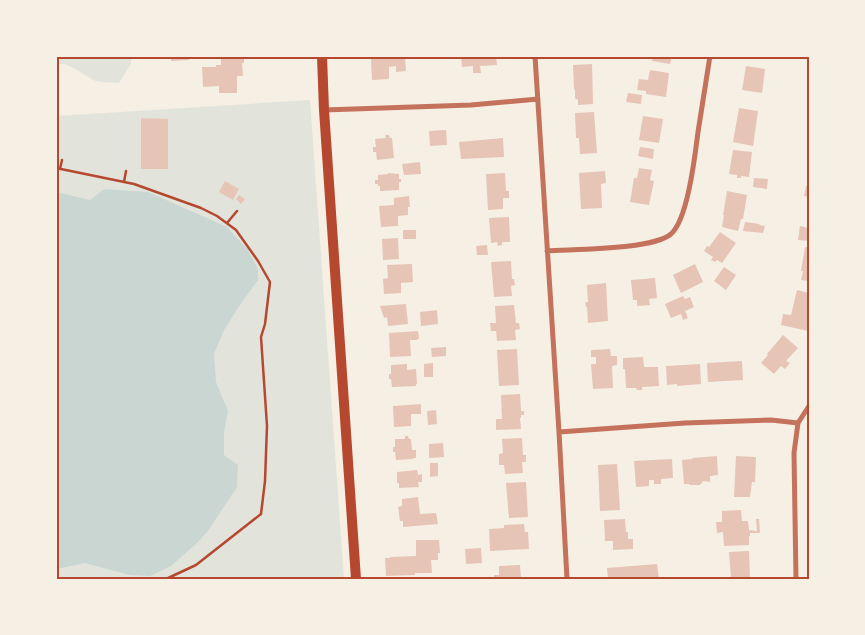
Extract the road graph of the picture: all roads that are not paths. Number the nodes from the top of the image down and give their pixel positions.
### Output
1 (322, 56) edge
2 (535, 56) edge
3 (710, 56) edge
4 (538, 99) junction
5 (324, 110) junction
6 (547, 251) junction
7 (809, 406) edge
8 (798, 424) junction
9 (560, 432) junction
10 (356, 579) edge
11 (567, 579) edge
12 (796, 579) edge

1 - 5 main road
2 - 4 street
3 - 6 street
4 - 5 street
4 - 6 street
5 - 10 main road
6 - 9 street
7 - 8 street
8 - 9 street
8 - 12 street
9 - 11 street

